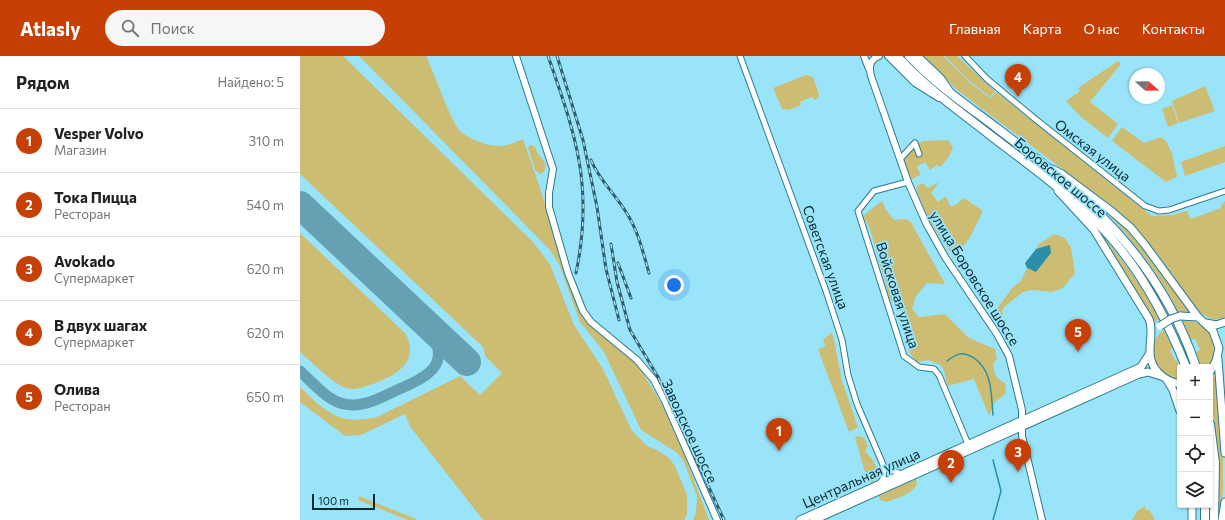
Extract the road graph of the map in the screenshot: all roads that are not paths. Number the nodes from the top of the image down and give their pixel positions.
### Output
1 (516, 56) edge
2 (740, 56) edge
3 (864, 56) edge
4 (880, 56) edge
5 (909, 56) edge
6 (918, 56) edge
7 (965, 56) edge
8 (892, 58) edge
9 (871, 76) junction
10 (953, 95) junction
11 (919, 154) dead end
12 (900, 159) junction
13 (1045, 167) junction
14 (908, 182) junction
15 (1052, 183) junction
16 (1225, 191) edge
17 (1198, 317) junction
18 (1204, 322) junction
19 (1225, 322) edge
20 (1151, 339) junction
21 (1225, 340) edge
22 (1219, 346) junction
23 (1150, 353) junction
24 (1217, 358) junction
25 (1185, 364) edge
26 (1195, 364) edge
27 (1213, 366) edge
28 (1164, 378) junction
29 (1177, 383) edge
30 (1177, 402) edge
31 (1021, 423) junction
32 (1212, 436) edge
33 (968, 444) junction
34 (1225, 452) edge
35 (884, 467) junction
36 (902, 474) junction
37 (879, 484) junction
38 (1225, 502) edge
39 (1192, 508) edge
40 (1205, 508) edge
41 (717, 520) edge
42 (800, 520) edge
43 (814, 520) edge
44 (1042, 520) edge
45 (1192, 520) edge
46 (1205, 520) edge
47 (1214, 520) edge
48 (1222, 520) edge

1 - 41 street, Заводское шоссе
2 - 35 street, Советская улица
3 - 9 street, улица Боровское шоссе
4 - 8 street
4 - 9 street
5 - 10 main road, Боровское шоссе
6 - 10 street
7 - 16 street, Омская улица
8 - 15 main road, Боровское шоссе
9 - 12 street, улица Боровское шоссе
10 - 13 main road, Боровское шоссе
11 - 12 street
12 - 14 street, улица Боровское шоссе
13 - 17 main road
13 - 26 main road, Боровское шоссе
14 - 31 street, улица Боровское шоссе
14 - 33 street, Войсковая улица
15 - 20 main road
15 - 25 main road, Боровское шоссе
17 - 18 main road
17 - 20 main road, bridge
18 - 19 main road
18 - 22 main road
20 - 23 main road
21 - 22 main road
22 - 24 main road
23 - 28 main road
23 - 31 main road
24 - 27 main road
24 - 34 main road
28 - 29 main road
28 - 30 main road
28 - 31 main road
31 - 33 main road, Центральная улица
31 - 43 main road, Центральная улица
31 - 44 street, улица Боровское шоссе
32 - 47 main road
33 - 36 main road, Центральная улица
35 - 36 street
35 - 37 street
36 - 37 main road, Центральная улица
37 - 42 main road, Центральная улица
38 - 48 main road
39 - 45 main road
40 - 46 main road

